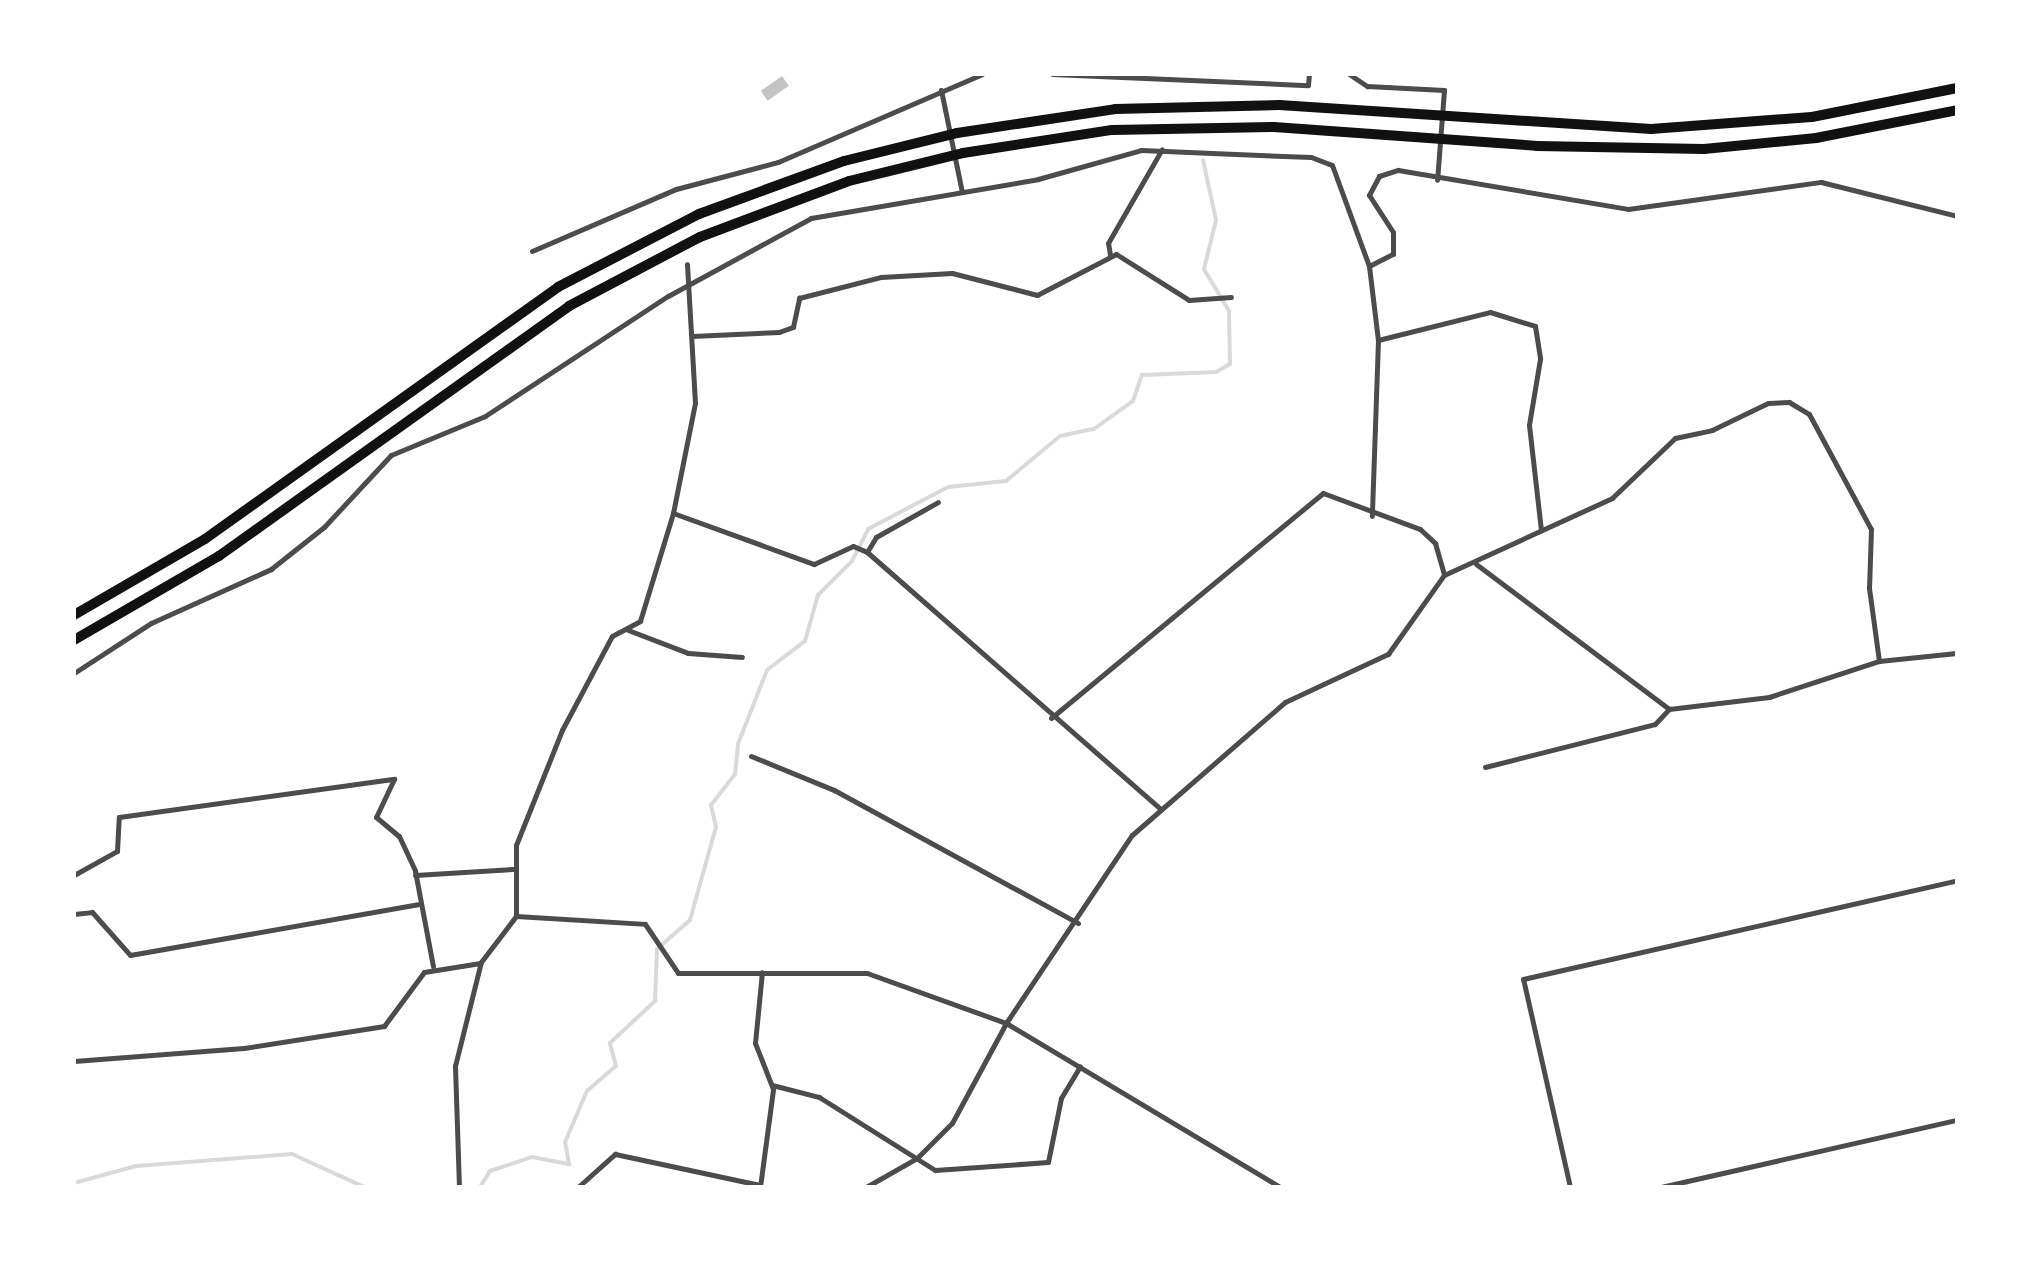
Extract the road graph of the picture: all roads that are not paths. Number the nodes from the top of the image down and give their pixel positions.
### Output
1 (982, 74) edge
2 (1052, 74) edge
3 (1309, 74) edge
4 (1349, 74) edge
5 (1957, 88) edge
6 (941, 90) junction
7 (1957, 110) edge
8 (1162, 149) junction
9 (1437, 180) junction
10 (962, 192) junction
11 (1956, 215) edge
12 (532, 251) dead end
13 (1110, 255) junction
14 (687, 264) dead end
15 (1369, 266) junction
16 (687, 291) junction
17 (1231, 297) dead end
18 (692, 336) junction
19 (1378, 340) junction
20 (938, 502) dead end
21 (673, 513) junction
22 (1372, 516) junction
23 (1541, 530) junction
24 (867, 552) junction
25 (1476, 564) junction
26 (1444, 575) junction
27 (74, 615) edge
28 (628, 630) junction
29 (74, 640) edge
30 (1957, 653) edge
31 (742, 657) dead end
32 (1879, 661) junction
33 (74, 673) edge
34 (1669, 709) junction
35 (1051, 718) junction
36 (751, 756) dead end
37 (1485, 767) dead end
38 (1161, 809) junction
39 (513, 869) junction
40 (74, 875) edge
41 (415, 875) junction
42 (1957, 880) edge
43 (74, 904) edge
44 (418, 904) junction
45 (76, 913) edge
46 (516, 916) junction
47 (1078, 923) junction
48 (481, 962) junction
49 (433, 966) junction
50 (762, 972) junction
51 (1006, 1023) junction
52 (74, 1061) edge
53 (1080, 1066) junction
54 (772, 1085) junction
55 (1957, 1120) edge
56 (917, 1158) junction
57 (760, 1186) edge
58 (459, 1187) edge
59 (578, 1187) edge
60 (866, 1187) edge
61 (1280, 1187) edge
62 (1570, 1187) edge
63 (1661, 1187) edge

1 - 6 street
2 - 3 street
4 - 9 street
5 - 27 highway
6 - 10 street
6 - 12 street
7 - 29 highway
8 - 10 street
8 - 13 street
8 - 15 street
9 - 11 street
9 - 15 street
10 - 16 street
13 - 17 street
13 - 18 street
14 - 16 street
15 - 19 street
16 - 18 street
16 - 33 street
18 - 21 street
19 - 22 street
19 - 23 street
20 - 24 street
21 - 24 street
21 - 28 street
22 - 26 street
22 - 35 street
23 - 25 street
23 - 32 street
24 - 35 street
25 - 26 street
25 - 34 street
26 - 38 street
28 - 31 street
28 - 39 street
30 - 32 street
32 - 34 street
34 - 37 street
35 - 38 street
36 - 47 street
38 - 47 street
39 - 41 street
39 - 46 street
40 - 41 street
41 - 44 street
42 - 62 street
43 - 45 street
44 - 45 street
44 - 49 street
46 - 48 street
46 - 50 street
47 - 51 street
48 - 49 street
48 - 58 street
49 - 52 street
50 - 51 street
50 - 54 street
51 - 53 street
51 - 56 street
53 - 56 street
53 - 61 street
54 - 56 street
54 - 57 street
55 - 63 street
56 - 60 street
57 - 59 street

